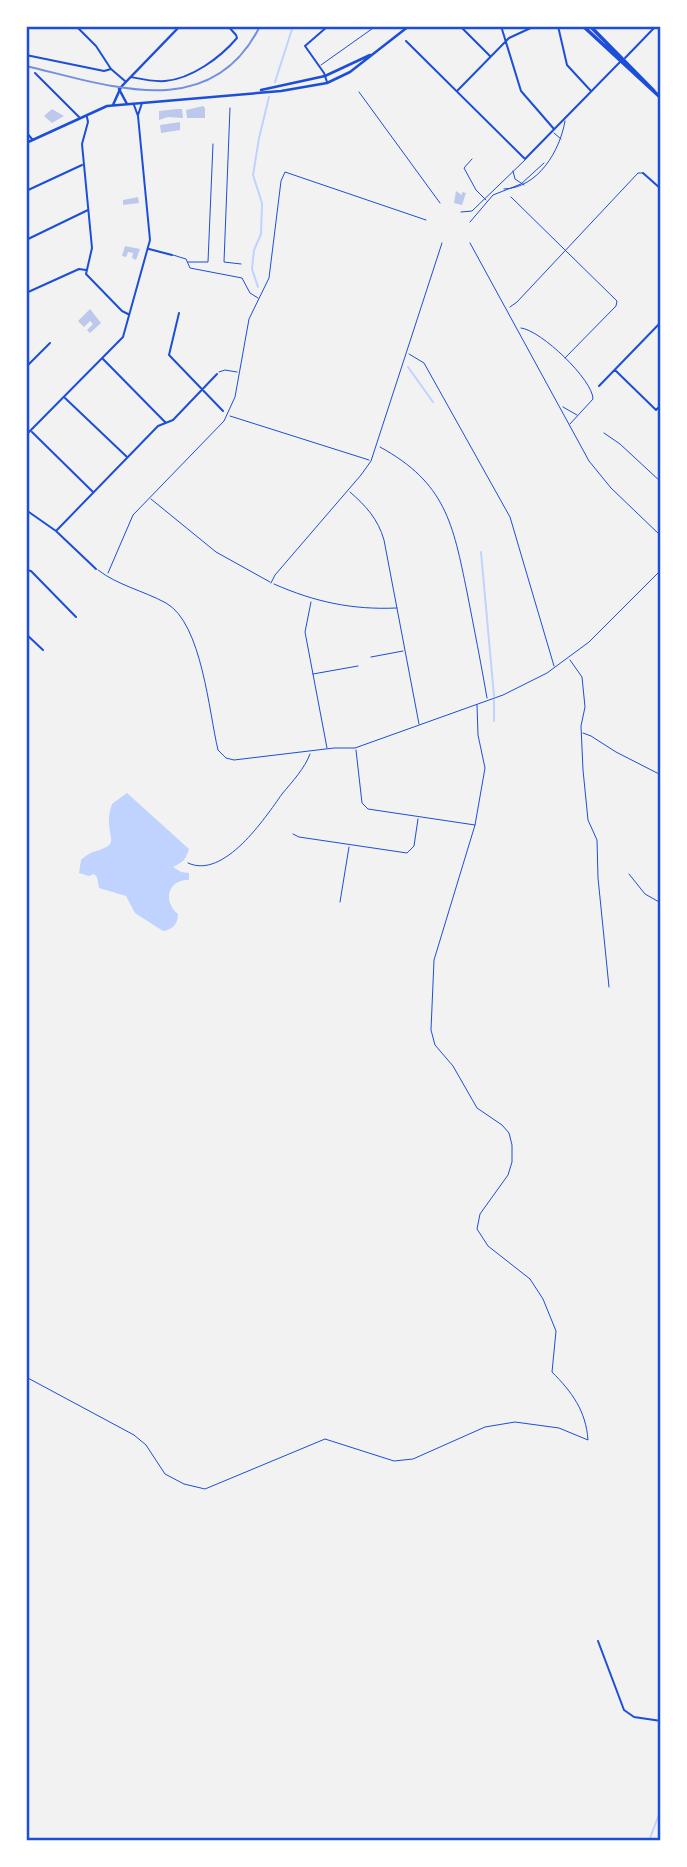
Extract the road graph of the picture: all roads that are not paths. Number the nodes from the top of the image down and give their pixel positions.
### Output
1 (179, 26) edge
2 (228, 26) edge
3 (327, 26) edge
4 (376, 26) edge
5 (409, 26) edge
6 (460, 26) edge
7 (501, 26) edge
8 (535, 26) edge
9 (558, 26) edge
10 (583, 26) edge
11 (590, 26) edge
12 (656, 26) edge
13 (77, 27) edge
14 (507, 40) junction
15 (406, 41) dead end
16 (372, 54) junction
17 (26, 55) edge
18 (491, 57) junction
19 (622, 60) junction
20 (320, 66) junction
21 (111, 69) junction
22 (34, 73) dead end
23 (325, 76) junction
24 (130, 77) junction
25 (126, 81) junction
26 (327, 83) junction
27 (119, 89) junction
28 (458, 91) junction
29 (258, 92) junction
30 (359, 92) dead end
31 (592, 92) junction
32 (658, 94) edge
33 (142, 103) junction
34 (127, 104) junction
35 (133, 104) junction
36 (113, 105) junction
37 (230, 108) dead end
38 (86, 114) junction
39 (138, 116) junction
40 (80, 118) junction
41 (565, 119) junction
42 (555, 129) junction
43 (26, 132) edge
44 (551, 133) junction
45 (33, 140) junction
46 (562, 140) junction
47 (26, 143) edge
48 (213, 144) dead end
49 (472, 159) dead end
50 (525, 159) junction
51 (546, 162) junction
52 (84, 164) junction
53 (514, 169) junction
54 (643, 173) joint
55 (521, 184) junction
56 (524, 185) junction
57 (661, 188) edge
58 (505, 190) junction
59 (26, 191) edge
60 (511, 197) dead end
61 (485, 198) junction
62 (488, 201) junction
63 (440, 203) dead end
64 (88, 210) junction
65 (461, 212) dead end
66 (426, 220) dead end
67 (470, 222) dead end
68 (26, 240) edge
69 (442, 243) dead end
70 (470, 243) dead end
71 (148, 248) junction
72 (566, 250) junction
73 (172, 255) joint
74 (188, 262) junction
75 (241, 264) dead end
76 (86, 270) junction
77 (26, 293) edge
78 (260, 299) junction
79 (508, 308) junction
80 (179, 313) dead end
81 (129, 314) junction
82 (172, 315) dead end
83 (178, 317) junction
84 (661, 322) edge
85 (519, 328) junction
86 (50, 343) dead end
87 (407, 354) junction
88 (565, 358) junction
89 (102, 359) junction
90 (26, 367) edge
91 (614, 369) junction
92 (240, 372) junction
93 (217, 374) joint
94 (599, 386) dead end
95 (202, 390) junction
96 (65, 397) junction
97 (661, 405) edge
98 (561, 407) junction
99 (656, 410) junction
100 (223, 411) dead end
101 (661, 414) edge
102 (228, 415) junction
103 (578, 416) junction
104 (166, 423) junction
105 (569, 425) junction
106 (31, 431) junction
107 (604, 433) dead end
108 (26, 435) edge
109 (378, 446) junction
110 (127, 458) junction
111 (371, 460) junction
112 (661, 482) edge
113 (348, 491) junction
114 (93, 493) junction
115 (149, 498) junction
116 (26, 510) edge
117 (56, 531) junction
118 (661, 536) edge
119 (96, 569) joint
120 (26, 570) edge
121 (661, 570) edge
122 (107, 575) junction
123 (271, 583) junction
124 (312, 600) junction
125 (397, 608) junction
126 (76, 617) dead end
127 (26, 634) edge
128 (43, 650) dead end
129 (405, 650) junction
130 (371, 657) dead end
131 (569, 658) junction
132 (358, 666) dead end
133 (555, 668) junction
134 (313, 674) junction
135 (488, 701) junction
136 (477, 705) junction
137 (420, 726) junction
138 (581, 733) junction
139 (355, 748) junction
140 (327, 749) junction
141 (310, 752) junction
142 (661, 775) edge
143 (418, 817) junction
144 (475, 825) junction
145 (293, 834) dead end
146 (349, 845) junction
147 (188, 863) dead end
148 (629, 874) dead end
149 (340, 902) dead end
150 (661, 903) edge
151 (609, 987) dead end
152 (26, 1377) edge
153 (598, 1641) dead end
154 (661, 1721) edge

1 - 24 main road
2 - 24 street
3 - 20 street
4 - 20 lane
5 - 16 main road
6 - 18 street
7 - 14 street
8 - 14 street
9 - 31 street
10 - 19 highway
11 - 19 highway
12 - 19 street
13 - 21 street
14 - 18 street
14 - 42 street
15 - 28 street
16 - 23 main road
16 - 26 main road
17 - 21 street
18 - 28 street
19 - 31 street
19 - 32 highway
20 - 23 street
21 - 25 street
22 - 40 street
23 - 26 street
23 - 29 main road
24 - 25 main road
25 - 27 main road
26 - 29 main road
27 - 34 main road
27 - 36 main road
28 - 50 street
29 - 33 main road
30 - 63 lane
31 - 41 street
33 - 35 main road
33 - 39 street
34 - 35 main road
34 - 36 main road
35 - 39 street
36 - 38 main road
37 - 75 lane
38 - 40 main road
38 - 52 street
39 - 71 street
40 - 45 main road
41 - 42 street
41 - 46 lane
42 - 44 street
43 - 45 street
44 - 46 lane
44 - 50 street
45 - 47 main road
46 - 51 lane
48 - 74 lane
49 - 61 lane
50 - 53 lane
51 - 55 lane
51 - 56 lane
52 - 59 street
52 - 64 street
53 - 55 lane
53 - 61 lane
54 - 57 street
54 - 72 lane
55 - 56 lane
55 - 58 lane
56 - 58 lane
58 - 62 lane
60 - 72 lane
61 - 62 lane
61 - 65 lane
62 - 67 lane
64 - 68 street
64 - 76 street
66 - 78 lane
69 - 87 lane
70 - 79 lane
71 - 73 street
71 - 81 street
72 - 79 lane
72 - 88 lane
73 - 74 lane
74 - 78 lane
76 - 77 street
76 - 81 street
78 - 92 lane
79 - 85 lane
80 - 83 street
81 - 89 street
82 - 83 street
83 - 95 street
84 - 91 street
85 - 88 lane
85 - 98 lane
86 - 90 street
87 - 109 lane
87 - 133 lane
88 - 103 lane
89 - 96 street
89 - 104 street
91 - 94 street
91 - 99 street
92 - 93 lane
92 - 102 lane
93 - 95 street
95 - 100 street
95 - 104 street
96 - 106 street
96 - 110 street
97 - 99 street
98 - 103 lane
98 - 105 lane
99 - 101 street
102 - 111 lane
102 - 115 lane
103 - 105 lane
104 - 110 street
105 - 118 lane
106 - 108 street
106 - 114 street
107 - 112 lane
109 - 111 lane
109 - 135 lane
110 - 114 street
111 - 113 lane
113 - 123 lane
113 - 125 lane
114 - 117 street
115 - 122 lane
115 - 123 lane
116 - 117 street
117 - 119 street
119 - 122 lane
120 - 126 street
121 - 131 lane
122 - 141 lane
123 - 124 lane
124 - 125 lane
124 - 134 lane
125 - 129 lane
127 - 128 street
129 - 130 lane
129 - 137 lane
131 - 133 lane
131 - 138 lane
132 - 134 lane
133 - 135 lane
134 - 140 lane
135 - 136 lane
136 - 137 lane
136 - 144 lane
137 - 139 lane
138 - 142 lane
138 - 151 lane
139 - 140 lane
139 - 143 lane
140 - 141 lane
141 - 147 lane
143 - 144 lane
143 - 146 lane
144 - 152 lane
145 - 146 lane
146 - 149 lane
148 - 150 lane
153 - 154 street

